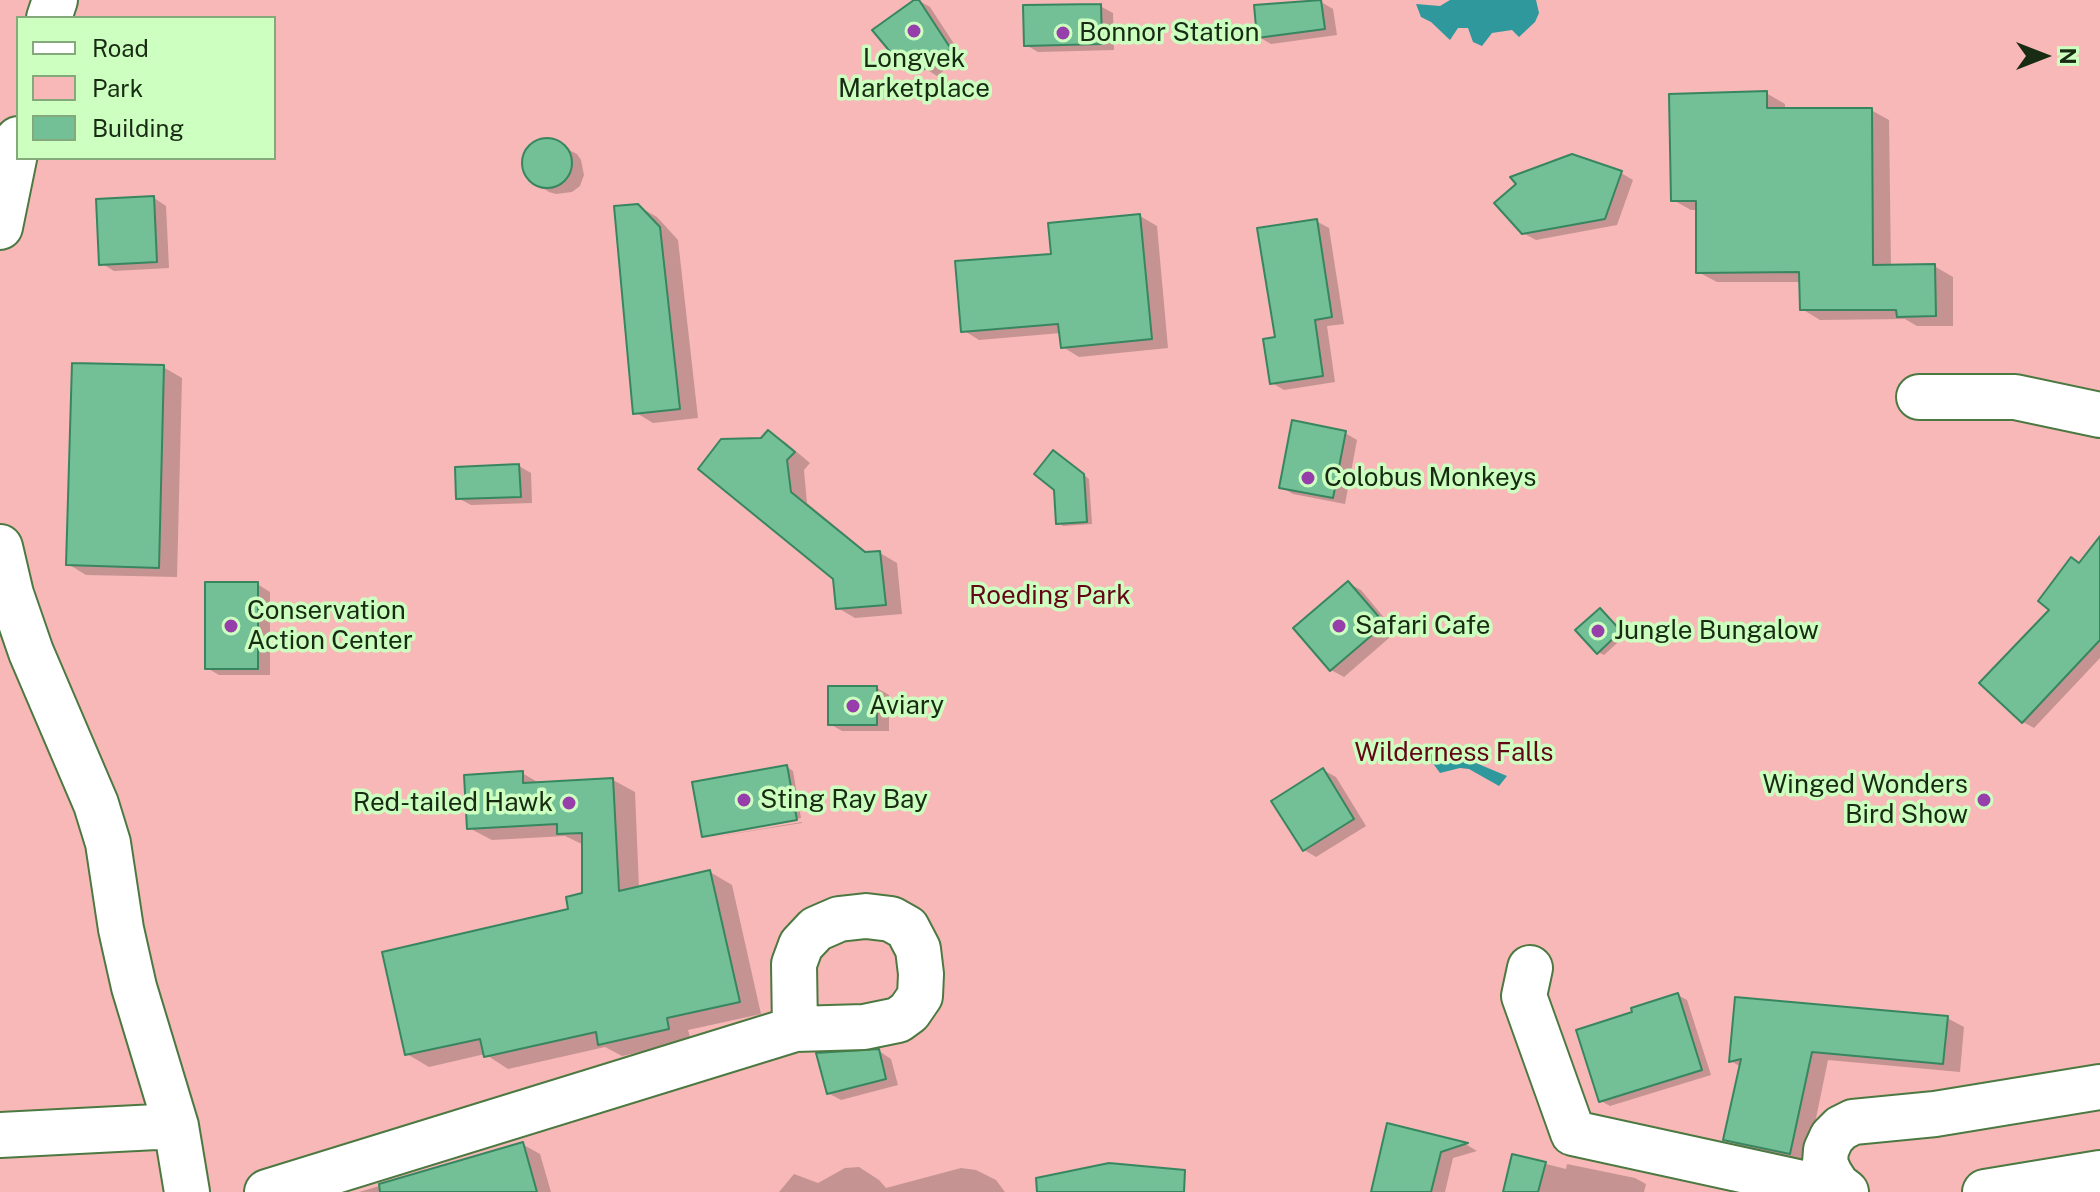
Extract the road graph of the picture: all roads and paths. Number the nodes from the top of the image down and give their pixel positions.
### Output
1 (16, 149) edge
2 (0, 227) edge
3 (1919, 397) dead end
4 (2100, 415) edge
5 (0, 547) edge
6 (1530, 968) dead end
7 (795, 1029) dead end
8 (2100, 1087) edge
9 (176, 1126) junction
10 (0, 1135) edge
11 (2100, 1173) edge
12 (1718, 1178) edge
13 (187, 1192) edge
14 (267, 1192) edge
15 (1844, 1192) edge
16 (1985, 1192) edge

1 - 2 lane
3 - 4 lane
5 - 9 lane
6 - 12 lane
7 - 14 lane
8 - 15 lane
9 - 10 lane
9 - 13 lane
11 - 16 lane
12 - 15 lane

